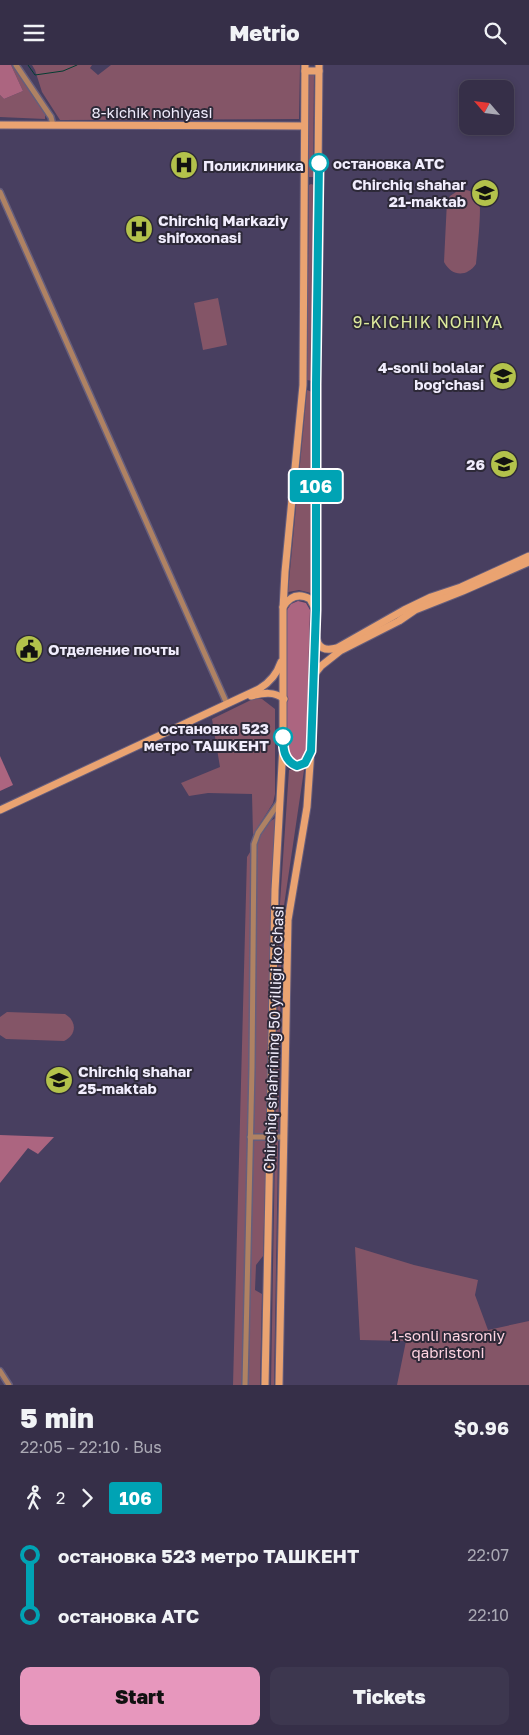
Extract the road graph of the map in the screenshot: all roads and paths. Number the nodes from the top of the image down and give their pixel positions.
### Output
1 (16, 65) edge
2 (305, 68) edge
3 (319, 68) edge
4 (0, 125) edge
5 (52, 125) junction
6 (304, 126) junction
7 (304, 181) junction
8 (319, 181) junction
9 (0, 192) edge
10 (303, 385) junction
11 (316, 385) junction
12 (529, 556) edge
13 (529, 562) edge
14 (283, 609) junction
15 (316, 610) junction
16 (315, 628) junction
17 (283, 654) junction
18 (313, 676) junction
19 (284, 699) junction
20 (227, 705) junction
21 (283, 746) junction
22 (311, 747) junction
23 (280, 799) junction
24 (0, 810) edge
25 (250, 1137) junction
26 (270, 1137) junction
27 (283, 1137) junction
28 (0, 1371) edge
29 (8, 1385) edge
30 (245, 1385) edge
31 (265, 1385) edge
32 (279, 1385) edge

1 - 5 street
2 - 3 main road
2 - 6 main road, Chirchiq shahrining 50 yilligi koʻchasi
3 - 8 main road, Chirchiq shahrining 50 yilligi koʻchasi
4 - 5 main road, 8-kichik nohiyasi
5 - 6 main road, 8-kichik nohiyasi
6 - 7 main road, Chirchiq shahrining 50 yilligi koʻchasi
7 - 8 main road
7 - 10 main road, Chirchiq shahrining 50 yilligi koʻchasi
8 - 11 main road, Chirchiq shahrining 50 yilligi koʻchasi
9 - 20 street
10 - 11 main road
10 - 14 main road, Chirchiq shahrining 50 yilligi koʻchasi
11 - 15 main road, Chirchiq shahrining 50 yilligi koʻchasi
12 - 16 main road
13 - 18 main road
14 - 15 main road
14 - 17 main road, Chirchiq shahrining 50 yilligi koʻchasi
15 - 16 main road, Chirchiq shahrining 50 yilligi koʻchasi
16 - 18 main road, Chirchiq shahrining 50 yilligi koʻchasi
17 - 19 main road, Chirchiq shahrining 50 yilligi koʻchasi
17 - 20 main road
18 - 22 main road, Chirchiq shahrining 50 yilligi koʻchasi
19 - 20 main road
19 - 21 main road, Chirchiq shahrining 50 yilligi koʻchasi
20 - 24 main road
21 - 22 main road
21 - 23 main road, Chirchiq shahrining 50 yilligi koʻchasi
22 - 27 main road, Chirchiq shahrining 50 yilligi koʻchasi
23 - 25 street
23 - 26 main road, Chirchiq shahrining 50 yilligi koʻchasi
25 - 26 street
25 - 30 street
26 - 27 street
26 - 31 main road, Chirchiq shahrining 50 yilligi koʻchasi
27 - 32 main road, Chirchiq shahrining 50 yilligi koʻchasi
28 - 29 street

